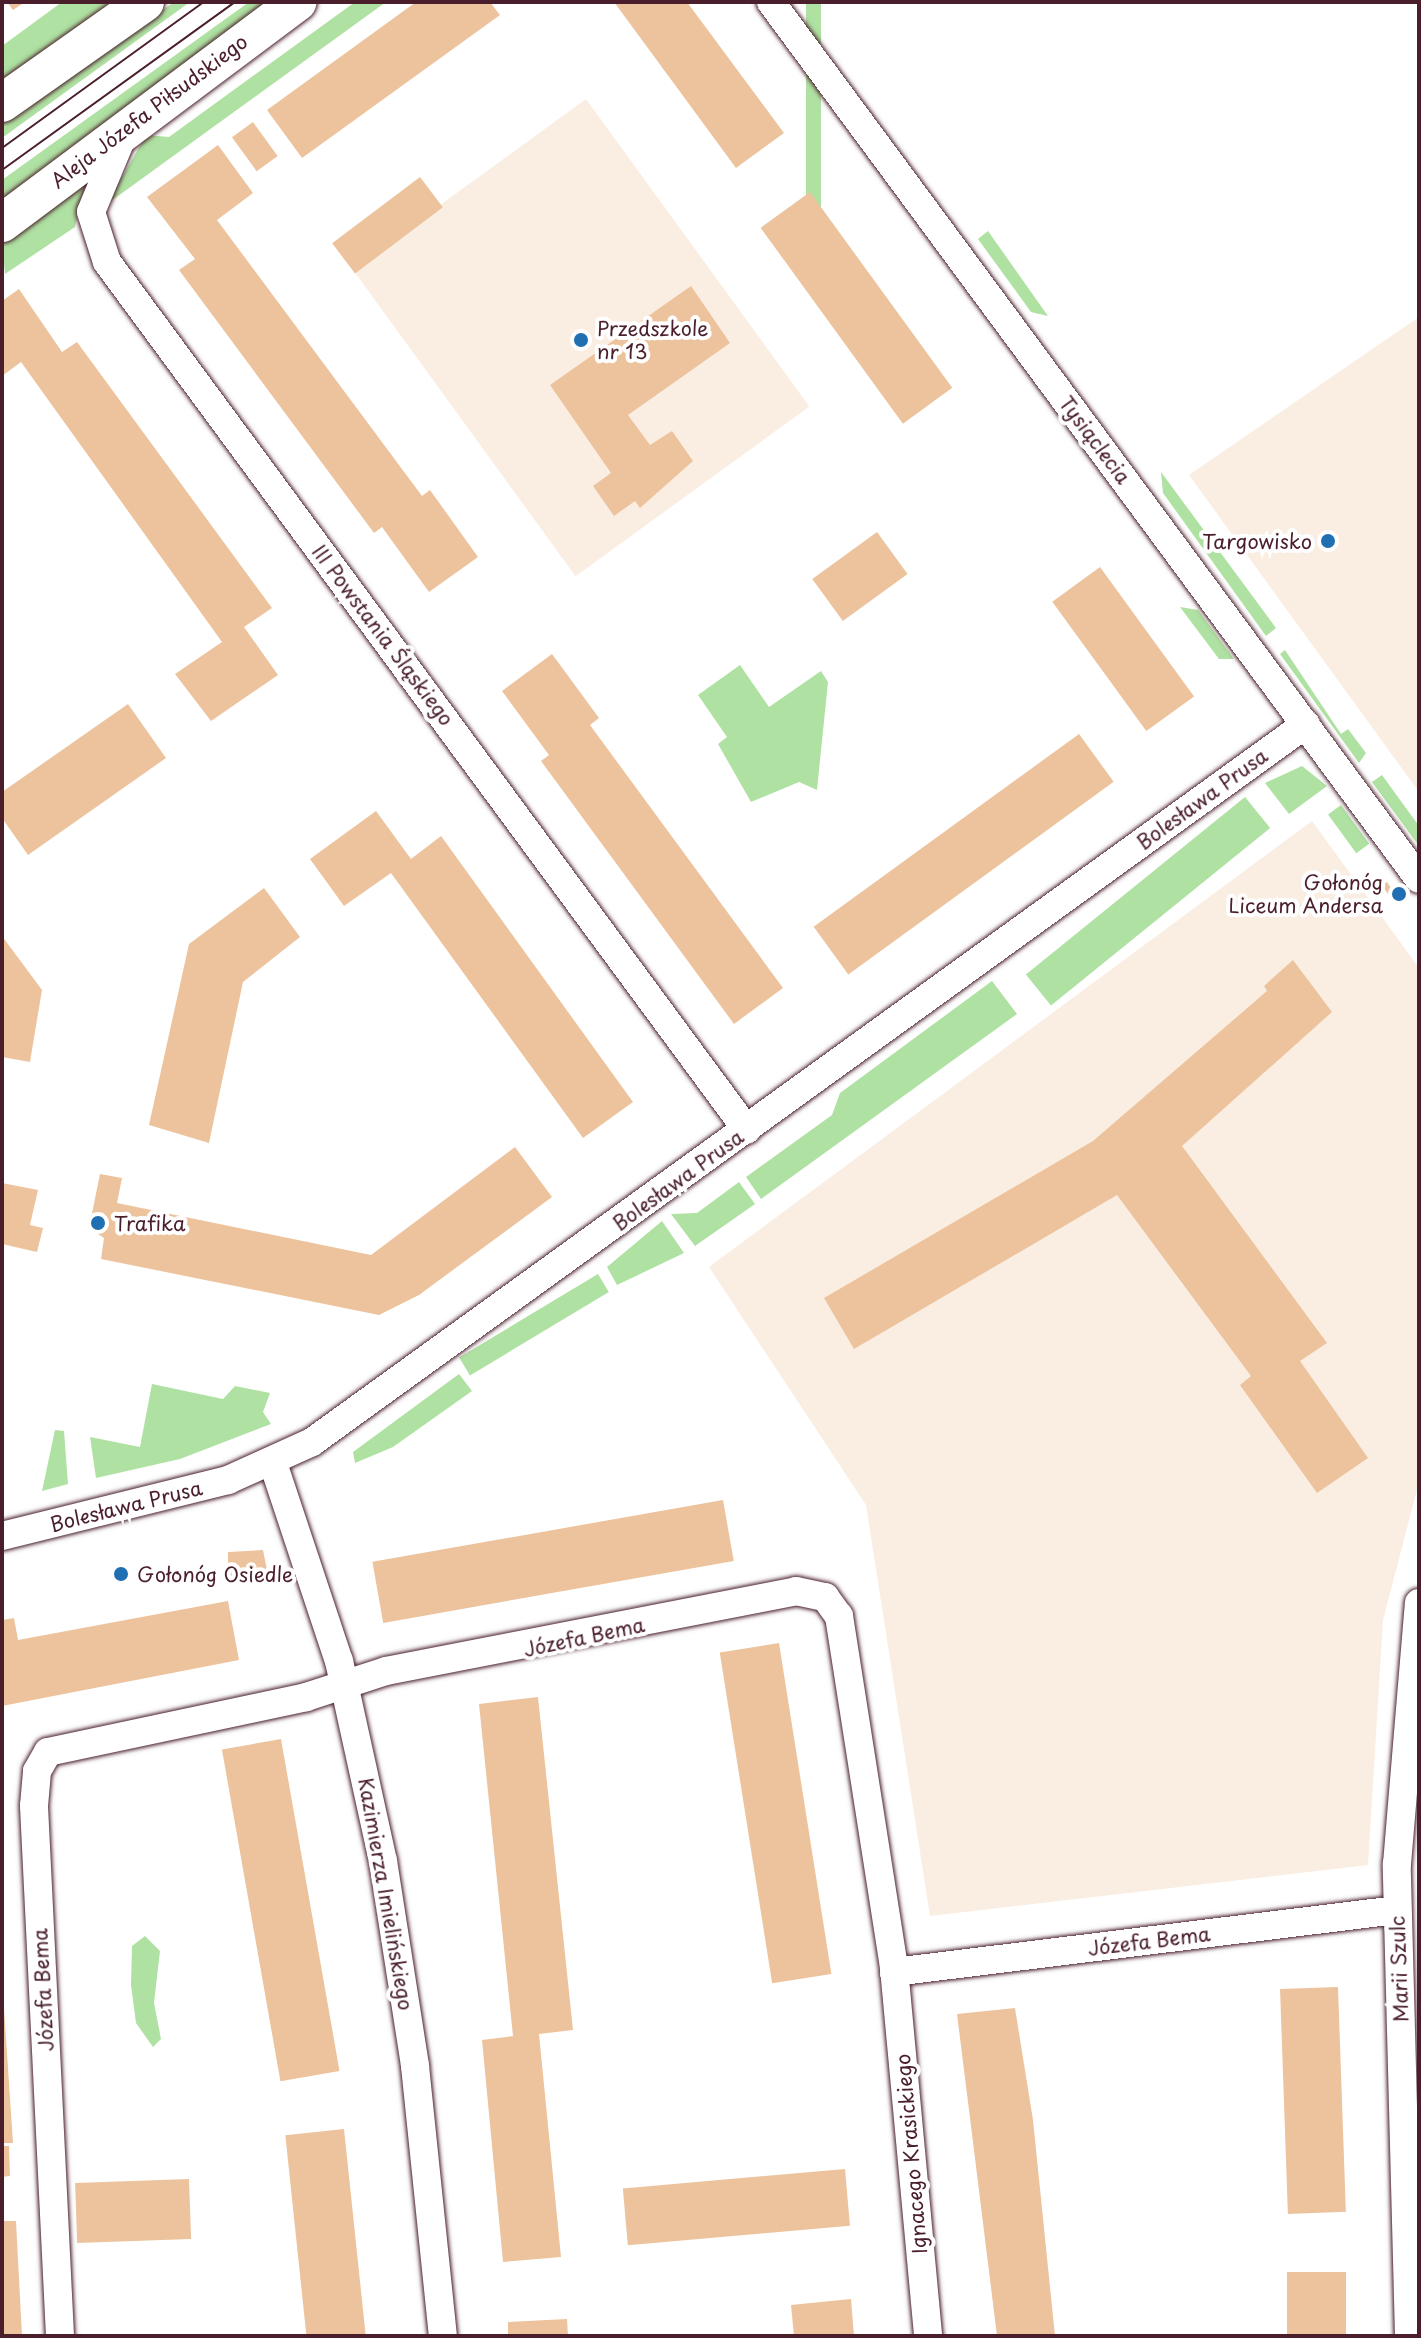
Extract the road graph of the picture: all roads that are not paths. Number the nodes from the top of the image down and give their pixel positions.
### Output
1 (145, 2) edge
2 (297, 2) edge
3 (771, 2) edge
4 (2, 103) edge
5 (129, 124) junction
6 (2, 223) edge
7 (1306, 724) junction
8 (1419, 879) edge
9 (747, 1130) junction
10 (273, 1463) junction
11 (2, 1536) edge
12 (1419, 1603) edge
13 (345, 1687) junction
14 (1397, 1910) junction
15 (894, 1972) junction
16 (60, 2336) edge
17 (443, 2336) edge
18 (928, 2336) edge
19 (1409, 2336) edge

1 - 4 street
2 - 5 street, Aleja Józefa Piłsudskiego
3 - 7 street, Tysiąclecia
5 - 6 street, Aleja Józefa Piłsudskiego
5 - 9 street, III Powstania Śląskiego
7 - 8 street, Tysiąclecia
7 - 9 street, Bolesława Prusa
9 - 10 street, Bolesława Prusa
10 - 11 street, Bolesława Prusa
10 - 13 street, Kazimierza Imielińskiego
12 - 14 street, Marii Szulc
13 - 15 street, Józefa Bema
13 - 16 street, Józefa Bema
13 - 17 street, Kazimierza Imielińskiego
14 - 15 street, Józefa Bema
14 - 19 street, Marii Szulc
15 - 18 street, Ignacego Krasickiego

